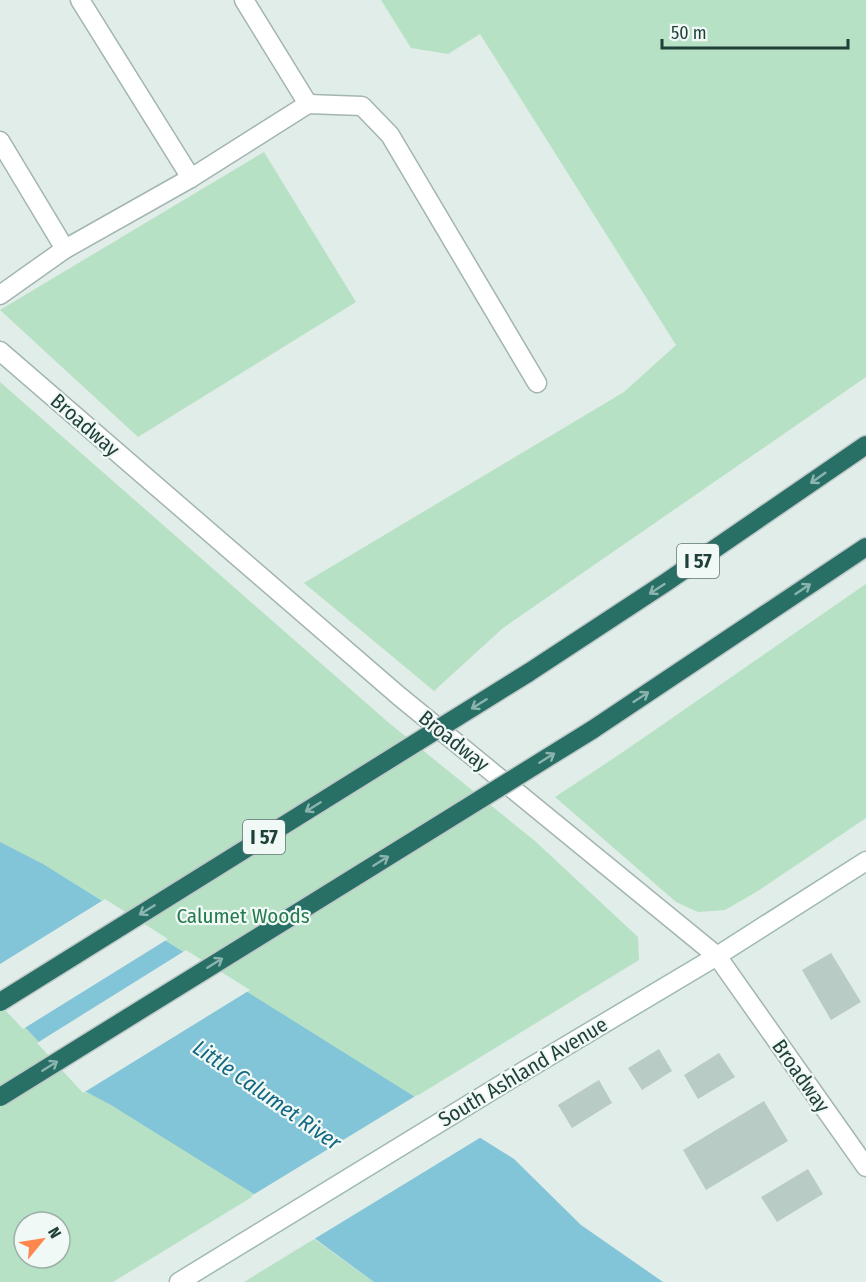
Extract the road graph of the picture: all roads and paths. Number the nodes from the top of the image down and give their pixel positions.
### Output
1 (80, 0) edge
2 (244, 0) edge
3 (308, 104) junction
4 (0, 141) edge
5 (190, 178) junction
6 (65, 249) junction
7 (0, 295) edge
8 (0, 351) edge
9 (537, 383) dead end
10 (866, 445) edge
11 (866, 547) edge
12 (866, 861) edge
13 (717, 956) junction
14 (0, 1002) edge
15 (0, 1097) edge
16 (866, 1167) edge
17 (179, 1282) edge

1 - 5 street
2 - 3 street
3 - 5 street
3 - 9 street
4 - 6 street
5 - 6 street
6 - 7 street
8 - 13 street, Broadway
10 -> 14 highway, I 57, bridge
15 -> 11 highway, bridge
12 - 13 street, South Ashland Avenue
13 - 16 street, Broadway
13 - 17 street, South Ashland Avenue

